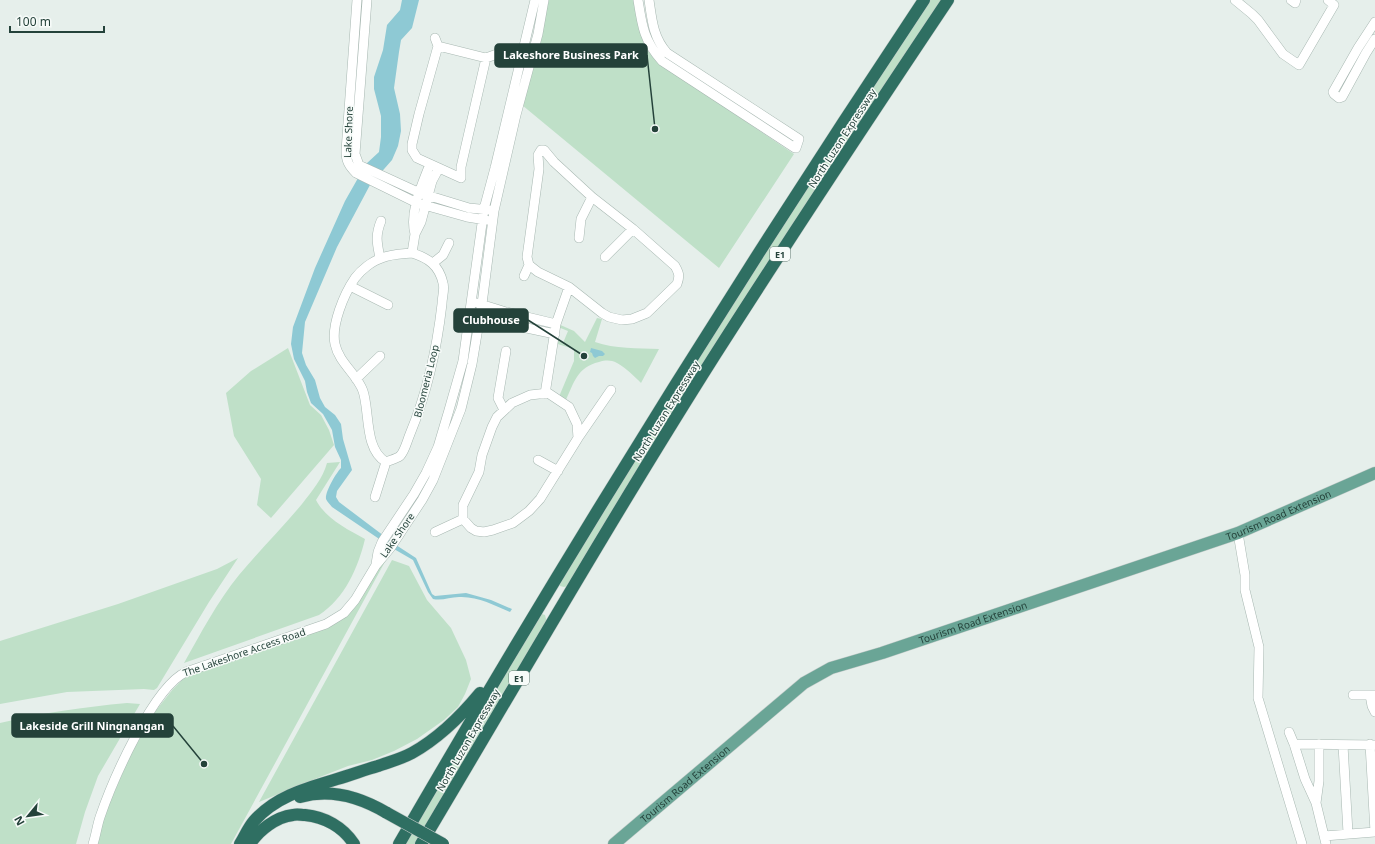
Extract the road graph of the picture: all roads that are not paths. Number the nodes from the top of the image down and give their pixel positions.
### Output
1 (357, 0) edge
2 (367, 0) edge
3 (535, 0) edge
4 (544, 0) edge
5 (638, 0) edge
6 (650, 0) edge
7 (924, 0) edge
8 (948, 0) edge
9 (1235, 0) edge
10 (1291, 0) edge
11 (1296, 0) edge
12 (1328, 0) edge
13 (1375, 22) edge
14 (1375, 39) edge
15 (667, 53) junction
16 (497, 54) dead end
17 (486, 58) junction
18 (662, 62) junction
19 (554, 162) junction
20 (430, 164) junction
21 (356, 167) junction
22 (439, 168) junction
23 (539, 168) junction
24 (592, 197) junction
25 (423, 199) junction
26 (484, 209) junction
27 (494, 211) junction
28 (482, 220) junction
29 (381, 222) dead end
30 (492, 222) junction
31 (633, 230) junction
32 (579, 238) dead end
33 (448, 243) dead end
34 (412, 253) junction
35 (605, 257) dead end
36 (380, 258) junction
37 (433, 263) junction
38 (529, 265) junction
39 (524, 276) dead end
40 (350, 286) junction
41 (569, 287) junction
42 (472, 301) junction
43 (482, 304) junction
44 (388, 305) dead end
45 (470, 313) junction
46 (480, 314) junction
47 (507, 316) junction
48 (556, 324) junction
49 (555, 334) junction
50 (506, 351) dead end
51 (380, 356) dead end
52 (356, 379) junction
53 (611, 390) dead end
54 (545, 394) junction
55 (504, 410) junction
56 (578, 438) junction
57 (538, 460) dead end
58 (386, 462) junction
59 (558, 471) junction
60 (1375, 473) edge
61 (375, 497) dead end
62 (463, 518) junction
63 (435, 532) dead end
64 (1238, 534) junction
65 (376, 565) junction
66 (507, 657) junction
67 (1353, 695) dead end
68 (1372, 695) edge
69 (1375, 712) edge
70 (1289, 732) dead end
71 (1294, 744) junction
72 (1319, 744) junction
73 (1372, 744) edge
74 (1343, 745) junction
75 (1316, 803) junction
76 (1348, 833) junction
77 (1325, 840) edge
78 (245, 843) edge
79 (93, 844) edge
80 (354, 844) edge
81 (399, 844) edge
82 (421, 844) edge
83 (443, 844) edge
84 (614, 844) edge
85 (1302, 844) edge

1 - 21 street, Lake Shore
2 - 21 street, Lake Shore
3 - 26 street, Lake Shore
4 - 27 street, Lake Shore
5 - 18 street
6 - 15 street
7 - 66 highway, North Luzon Expressway / E1
8 - 82 highway, North Luzon Expressway / E1
9 - 12 street
10 - 11 street
13 - 14 street
15 - 18 street
15 - 18 street
16 - 17 street
17 - 20 street
17 - 22 street
19 - 23 street
19 - 23 street
19 - 24 street
20 - 22 street
20 - 25 street
21 - 25 street
22 - 25 street
23 - 38 street
24 - 31 street
24 - 32 street
25 - 26 street
25 - 28 street
25 - 34 street
26 - 27 street
26 - 28 street, Lake Shore
27 - 30 street, Lake Shore
28 - 30 street
28 - 42 street, Lake Shore
29 - 36 street
30 - 43 street, Lake Shore
31 - 35 street
31 - 41 street
33 - 37 street
34 - 36 street
34 - 37 street
36 - 40 street
37 - 58 street, Bloomeria Loop
38 - 39 street
38 - 41 street
40 - 44 street
40 - 52 street
41 - 48 street
42 - 43 street
42 - 45 street, Lake Shore
43 - 46 street, Lake Shore
43 - 47 street
45 - 46 street
45 - 65 street, Lake Shore
46 - 47 street
46 - 65 street, Lake Shore
47 - 48 street
47 - 49 street
48 - 49 street
49 - 54 street
50 - 55 street
51 - 52 street
52 - 58 street
53 - 56 street
54 - 55 street
54 - 56 street
55 - 62 street
56 - 59 street
57 - 59 street
58 - 61 street
59 - 62 street
60 - 64 main road, Tourism Road Extension
62 - 63 street
64 - 84 main road, Tourism Road Extension
64 - 85 street
65 - 79 street, The Lakeshore Access Road
66 - 78 highway
66 - 81 highway, North Luzon Expressway / E1
67 - 68 street
68 - 69 street
70 - 71 street
71 - 72 street
71 - 75 street
72 - 74 street
72 - 75 street
73 - 74 street
73 - 76 street
74 - 76 street
75 - 77 street
76 - 77 street
78 - 80 highway
78 - 83 highway, bridge

